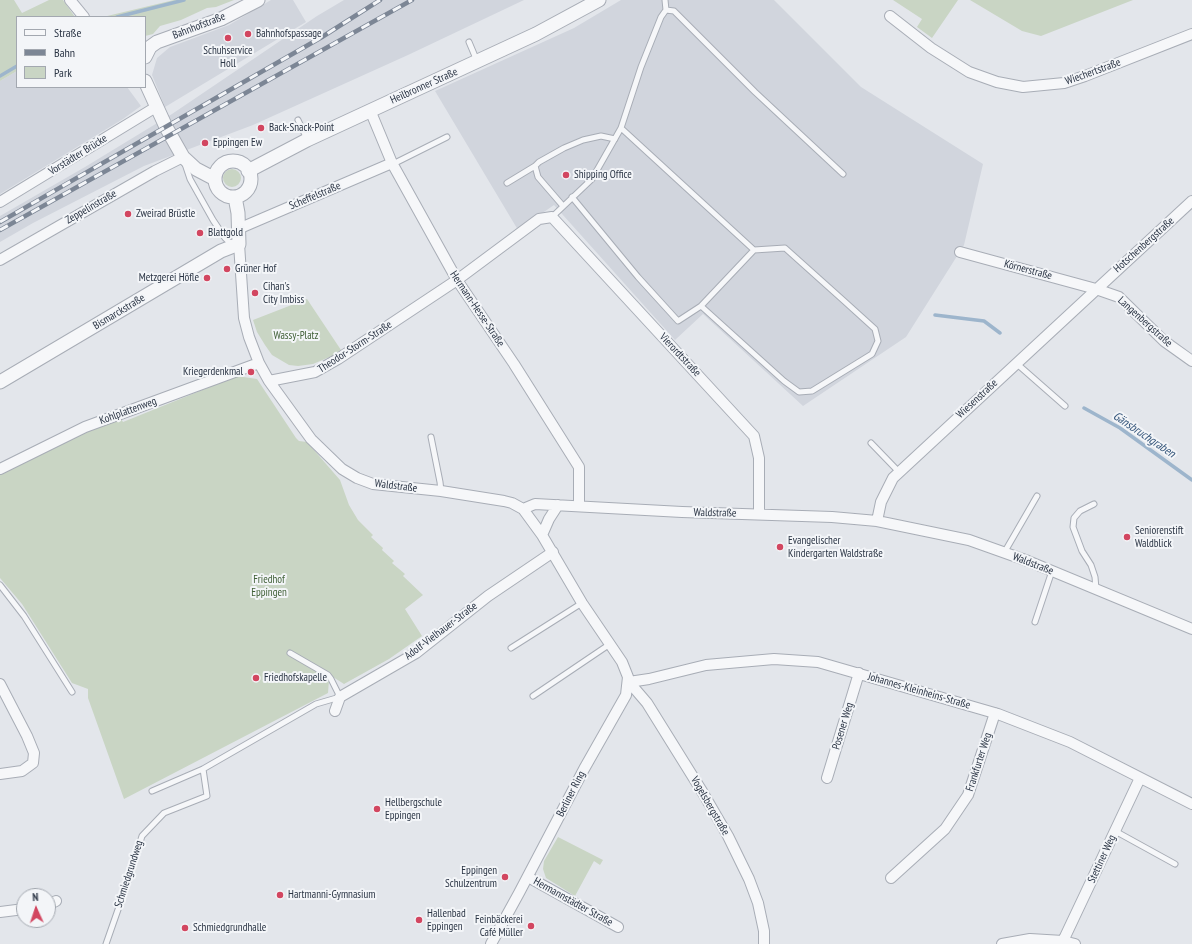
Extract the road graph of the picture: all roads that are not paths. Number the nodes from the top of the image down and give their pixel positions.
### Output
1 (70, 0) edge
2 (258, 0) edge
3 (599, 0) edge
4 (665, 0) edge
5 (666, 10) junction
6 (83, 16) edge
7 (890, 16) dead end
8 (1192, 34) edge
9 (469, 42) dead end
10 (146, 55) edge
11 (478, 62) junction
12 (146, 83) edge
13 (156, 106) junction
14 (370, 110) junction
15 (298, 120) dead end
16 (622, 128) junction
17 (447, 137) dead end
18 (615, 139) junction
19 (307, 140) junction
20 (184, 157) junction
21 (393, 163) junction
22 (535, 166) junction
23 (248, 171) junction
24 (843, 174) dead end
25 (215, 178) junction
26 (507, 183) dead end
27 (235, 197) junction
28 (572, 198) junction
29 (1192, 201) edge
30 (0, 202) edge
31 (563, 206) junction
32 (552, 216) junction
33 (238, 229) junction
34 (239, 244) junction
35 (754, 250) junction
36 (960, 252) dead end
37 (0, 260) edge
38 (457, 280) junction
39 (1096, 288) junction
40 (701, 306) junction
41 (1192, 361) edge
42 (259, 363) junction
43 (1016, 363) junction
44 (270, 381) junction
45 (0, 382) edge
46 (1065, 406) dead end
47 (431, 438) dead end
48 (871, 443) dead end
49 (0, 469) edge
50 (899, 472) junction
51 (441, 491) junction
52 (1037, 496) dead end
53 (1094, 504) dead end
54 (558, 505) junction
55 (579, 506) junction
56 (523, 509) junction
57 (759, 514) junction
58 (877, 521) junction
59 (542, 535) junction
60 (553, 552) junction
61 (1004, 553) junction
62 (1052, 571) junction
63 (0, 584) edge
64 (1096, 589) junction
65 (582, 603) junction
66 (1035, 622) dead end
67 (1192, 629) edge
68 (610, 644) junction
69 (511, 648) dead end
70 (290, 653) dead end
71 (859, 673) junction
72 (629, 682) junction
73 (0, 684) edge
74 (72, 692) dead end
75 (533, 696) dead end
76 (340, 697) junction
77 (335, 711) dead end
78 (995, 713) junction
79 (203, 769) junction
80 (0, 774) edge
81 (827, 778) dead end
82 (1140, 778) junction
83 (152, 791) dead end
84 (1192, 804) edge
85 (1115, 831) junction
86 (1175, 864) dead end
87 (528, 877) junction
88 (892, 878) dead end
89 (16, 910) edge
90 (0, 912) edge
91 (618, 927) dead end
92 (1063, 941) junction
93 (106, 944) edge
94 (490, 944) edge
95 (764, 944) edge
96 (1002, 944) edge
97 (1075, 944) edge

1 - 6 street
2 - 10 street, Bahnhofstraße
3 - 11 street, Heilbronner Straße
4 - 5 lane
5 - 16 lane
5 - 24 lane
7 - 8 street, Wiechertstraße
9 - 11 lane
11 - 14 street, Heilbronner Straße
12 - 13 street
13 - 20 street
13 - 30 street, Vorstädter Brücke
14 - 19 street, Heilbronner Straße
14 - 21 street, Hermann-Hesse-Straße
15 - 19 lane
16 - 18 lane
16 - 35 lane
17 - 21 lane
18 - 22 lane
18 - 28 lane
19 - 23 street, Heilbronner Straße
20 - 25 street
20 - 34 lane
20 - 37 street, Zeppelinstraße
21 - 33 street, Scheffelstraße
21 - 38 street, Hermann-Hesse-Straße
22 - 26 lane
22 - 31 lane
23 - 25 street
23 - 27 street
25 - 27 street
27 - 33 street
28 - 31 lane
28 - 40 lane
29 - 39 street, Hotschenbergstraße
31 - 32 lane
32 - 38 street, Theodor-Storm-Straße
32 - 57 street, Vierordtstraße
33 - 34 street
34 - 42 street
34 - 45 street, Bismarckstraße
35 - 40 lane
35 - 40 lane
36 - 39 street, Körnerstraße
38 - 44 street, Theodor-Storm-Straße
38 - 55 street, Hermann-Hesse-Straße
39 - 41 street, Langenbergstraße
39 - 43 street, Wiesenstraße
42 - 44 street
42 - 49 street, Kohlplattenweg
43 - 46 lane
43 - 50 street, Wiesenstraße
44 - 51 street, Waldstraße
47 - 51 lane
48 - 50 lane
50 - 58 street, Wiesenstraße
51 - 56 street, Waldstraße
52 - 61 lane
53 - 64 lane
54 - 55 street, Waldstraße
54 - 56 street, Waldstraße
54 - 59 street
55 - 57 street, Waldstraße
56 - 59 street
57 - 58 street, Waldstraße
58 - 61 street, Waldstraße
59 - 60 street
60 - 65 street
60 - 76 street, Adolf-Vielhauer-Straße
61 - 62 street, Waldstraße
62 - 64 street, Waldstraße
62 - 66 lane
63 - 74 lane
64 - 67 street, Waldstraße
65 - 68 street
65 - 69 lane
68 - 72 street
68 - 75 lane
70 - 76 lane
71 - 72 street, Johannes-Kleinheins-Straße
71 - 78 street, Johannes-Kleinheins-Straße
71 - 81 street, Posener Weg
72 - 87 street, Berliner Ring
72 - 95 street, Vogelsbergstraße
73 - 80 street
76 - 77 street
76 - 79 lane
78 - 82 street, Johannes-Kleinheins-Straße
78 - 88 street, Frankfurter Weg
79 - 83 lane
79 - 93 lane, Schmiedgrundweg
82 - 84 street, Johannes-Kleinheins-Straße
82 - 85 street, Stettiner Weg
85 - 86 lane
85 - 92 street, Stettiner Weg
87 - 91 street, Hermannstädter Straße
87 - 94 street, Berliner Ring
89 - 90 street
92 - 96 street
92 - 97 street

